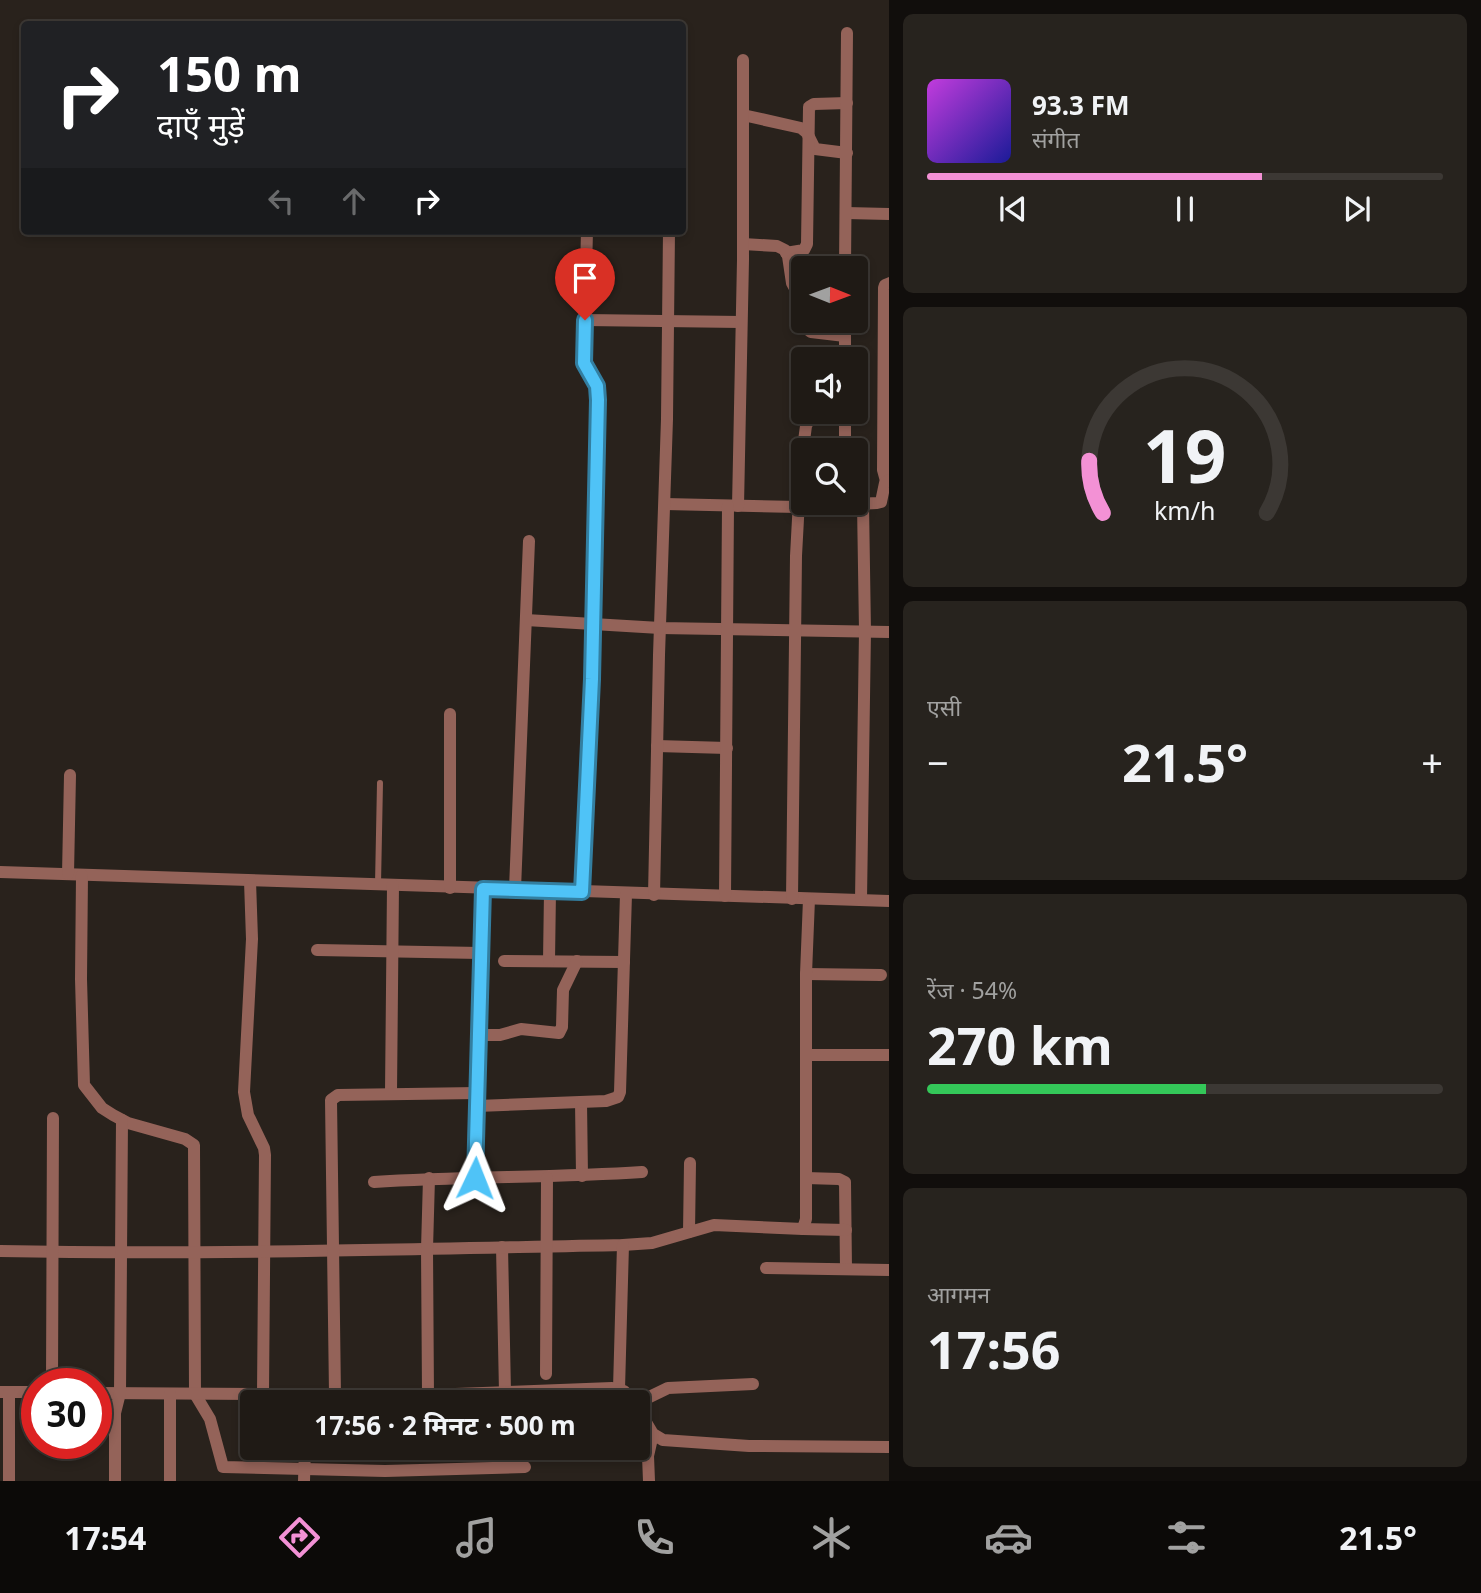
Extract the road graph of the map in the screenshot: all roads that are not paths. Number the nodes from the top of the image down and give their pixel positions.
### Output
1 (847, 33) dead end
2 (743, 60) dead end
3 (847, 103) junction
4 (743, 115) junction
5 (807, 133) junction
6 (847, 153) junction
7 (846, 214) junction
8 (889, 214) edge
9 (587, 235) edge
10 (669, 235) edge
11 (743, 244) junction
12 (786, 253) junction
13 (845, 256) edge
14 (791, 278) edge
15 (889, 284) edge
16 (585, 320) junction
17 (667, 320) junction
18 (741, 322) junction
19 (820, 333) edge
20 (845, 336) joint
21 (845, 347) edge
22 (886, 382) edge
23 (888, 480) edge
24 (868, 503) edge
25 (665, 504) junction
26 (733, 506) junction
27 (791, 507) edge
28 (798, 515) edge
29 (863, 515) edge
30 (529, 541) dead end
31 (526, 620) junction
32 (594, 625) junction
33 (660, 628) junction
34 (727, 629) junction
35 (865, 631) junction
36 (795, 632) junction
37 (889, 632) edge
38 (450, 714) dead end
39 (657, 746) junction
40 (727, 748) junction
41 (69, 775) dead end
42 (380, 783) dead end
43 (0, 872) edge
44 (68, 874) junction
45 (82, 875) junction
46 (250, 881) junction
47 (378, 884) junction
48 (393, 885) junction
49 (450, 888) junction
50 (483, 889) junction
51 (515, 889) junction
52 (550, 891) junction
53 (582, 892) junction
54 (626, 894) junction
55 (654, 894) junction
56 (725, 896) junction
57 (792, 899) junction
58 (809, 899) junction
59 (860, 900) junction
60 (889, 901) edge
61 (317, 950) dead end
62 (394, 950) junction
63 (480, 953) junction
64 (504, 961) dead end
65 (549, 961) junction
66 (577, 961) junction
67 (624, 961) junction
68 (806, 974) junction
69 (881, 975) dead end
70 (479, 1035) junction
71 (806, 1055) junction
72 (889, 1055) edge
73 (391, 1093) junction
74 (477, 1099) junction
75 (581, 1102) junction
76 (53, 1118) dead end
77 (122, 1119) junction
78 (690, 1163) dead end
79 (642, 1172) dead end
80 (582, 1176) junction
81 (429, 1178) junction
82 (475, 1178) junction
83 (547, 1178) junction
84 (806, 1178) junction
85 (374, 1182) dead end
86 (803, 1229) junction
87 (846, 1230) junction
88 (690, 1232) junction
89 (623, 1245) junction
90 (547, 1246) junction
91 (502, 1247) junction
92 (427, 1249) junction
93 (0, 1251) edge
94 (263, 1251) junction
95 (332, 1251) junction
96 (52, 1252) junction
97 (195, 1252) junction
98 (121, 1253) junction
99 (765, 1268) dead end
100 (846, 1269) junction
101 (889, 1270) edge
102 (52, 1368) edge
103 (546, 1374) dead end
104 (753, 1384) dead end
105 (620, 1389) joint
106 (263, 1390) edge
107 (335, 1390) edge
108 (429, 1390) edge
109 (505, 1390) edge
110 (582, 1390) edge
111 (4, 1392) edge
112 (112, 1393) edge
113 (120, 1393) junction
114 (170, 1394) junction
115 (195, 1394) junction
116 (240, 1394) edge
117 (650, 1397) edge
118 (650, 1429) edge
119 (653, 1434) junction
120 (889, 1447) edge
121 (525, 1467) dead end
122 (304, 1475) edge
123 (9, 1481) edge
124 (115, 1481) edge
125 (170, 1481) edge
126 (649, 1481) edge

1 - 3 street
2 - 4 street
3 - 5 street
3 - 6 street
4 - 5 street
4 - 11 street
5 - 6 street
5 - 12 street
6 - 7 street
7 - 8 street
7 - 13 street
9 - 16 street
10 - 17 street
11 - 12 street
11 - 18 street
12 - 14 street
15 - 22 street
16 - 17 street
16 - 32 street
17 - 18 street
17 - 25 street
18 - 26 street
19 - 20 street
20 - 21 street
22 - 23 street
23 - 24 street
25 - 26 street
25 - 33 street
26 - 27 street
26 - 34 street
28 - 36 street
29 - 35 street
30 - 31 street
31 - 32 street
31 - 51 street
32 - 33 street
32 - 53 street
33 - 34 street
33 - 39 street
34 - 36 street
34 - 40 street
35 - 36 street
35 - 37 street
35 - 59 street
36 - 57 street
38 - 49 street
39 - 40 street
39 - 55 street
40 - 56 street
41 - 44 street
42 - 47 lane
43 - 44 street
44 - 45 street
45 - 46 street
45 - 77 street
46 - 47 street
46 - 94 street
47 - 48 street
48 - 49 street
48 - 62 street
49 - 50 street
50 - 51 street
50 - 63 street
51 - 52 street
52 - 53 street
52 - 65 street
53 - 54 street
54 - 55 street
54 - 67 street
55 - 56 street
56 - 57 street
57 - 58 street
58 - 59 street
58 - 68 street
59 - 60 street
61 - 62 street
62 - 63 street
62 - 73 street
63 - 70 street
64 - 65 street
65 - 66 street
66 - 67 street
66 - 70 street
67 - 75 street
68 - 69 street
68 - 71 street
70 - 74 street
71 - 72 street
71 - 84 street
73 - 74 street
73 - 95 street
74 - 75 street
74 - 82 street
75 - 80 street
76 - 96 street
77 - 97 street
77 - 98 street
78 - 88 street
79 - 80 street
80 - 83 street
81 - 82 street
81 - 85 street
81 - 92 street
82 - 83 street
83 - 90 street
84 - 86 street
84 - 87 street
86 - 87 street
86 - 88 street
87 - 100 street
88 - 89 street
89 - 90 street
89 - 105 street
90 - 91 street
90 - 103 street
91 - 92 street
91 - 109 street
92 - 95 street
92 - 108 street
93 - 96 street
94 - 95 street
94 - 97 street
94 - 106 street
95 - 107 street
96 - 98 street
96 - 102 street
97 - 98 street
97 - 115 street
98 - 113 street
99 - 100 street
100 - 101 street
104 - 117 street
105 - 110 street
111 - 123 street
112 - 113 street
113 - 114 street
113 - 124 street
114 - 115 street
114 - 125 street
115 - 116 street
115 - 122 street
118 - 119 street
119 - 120 street
119 - 126 street
121 - 122 street

